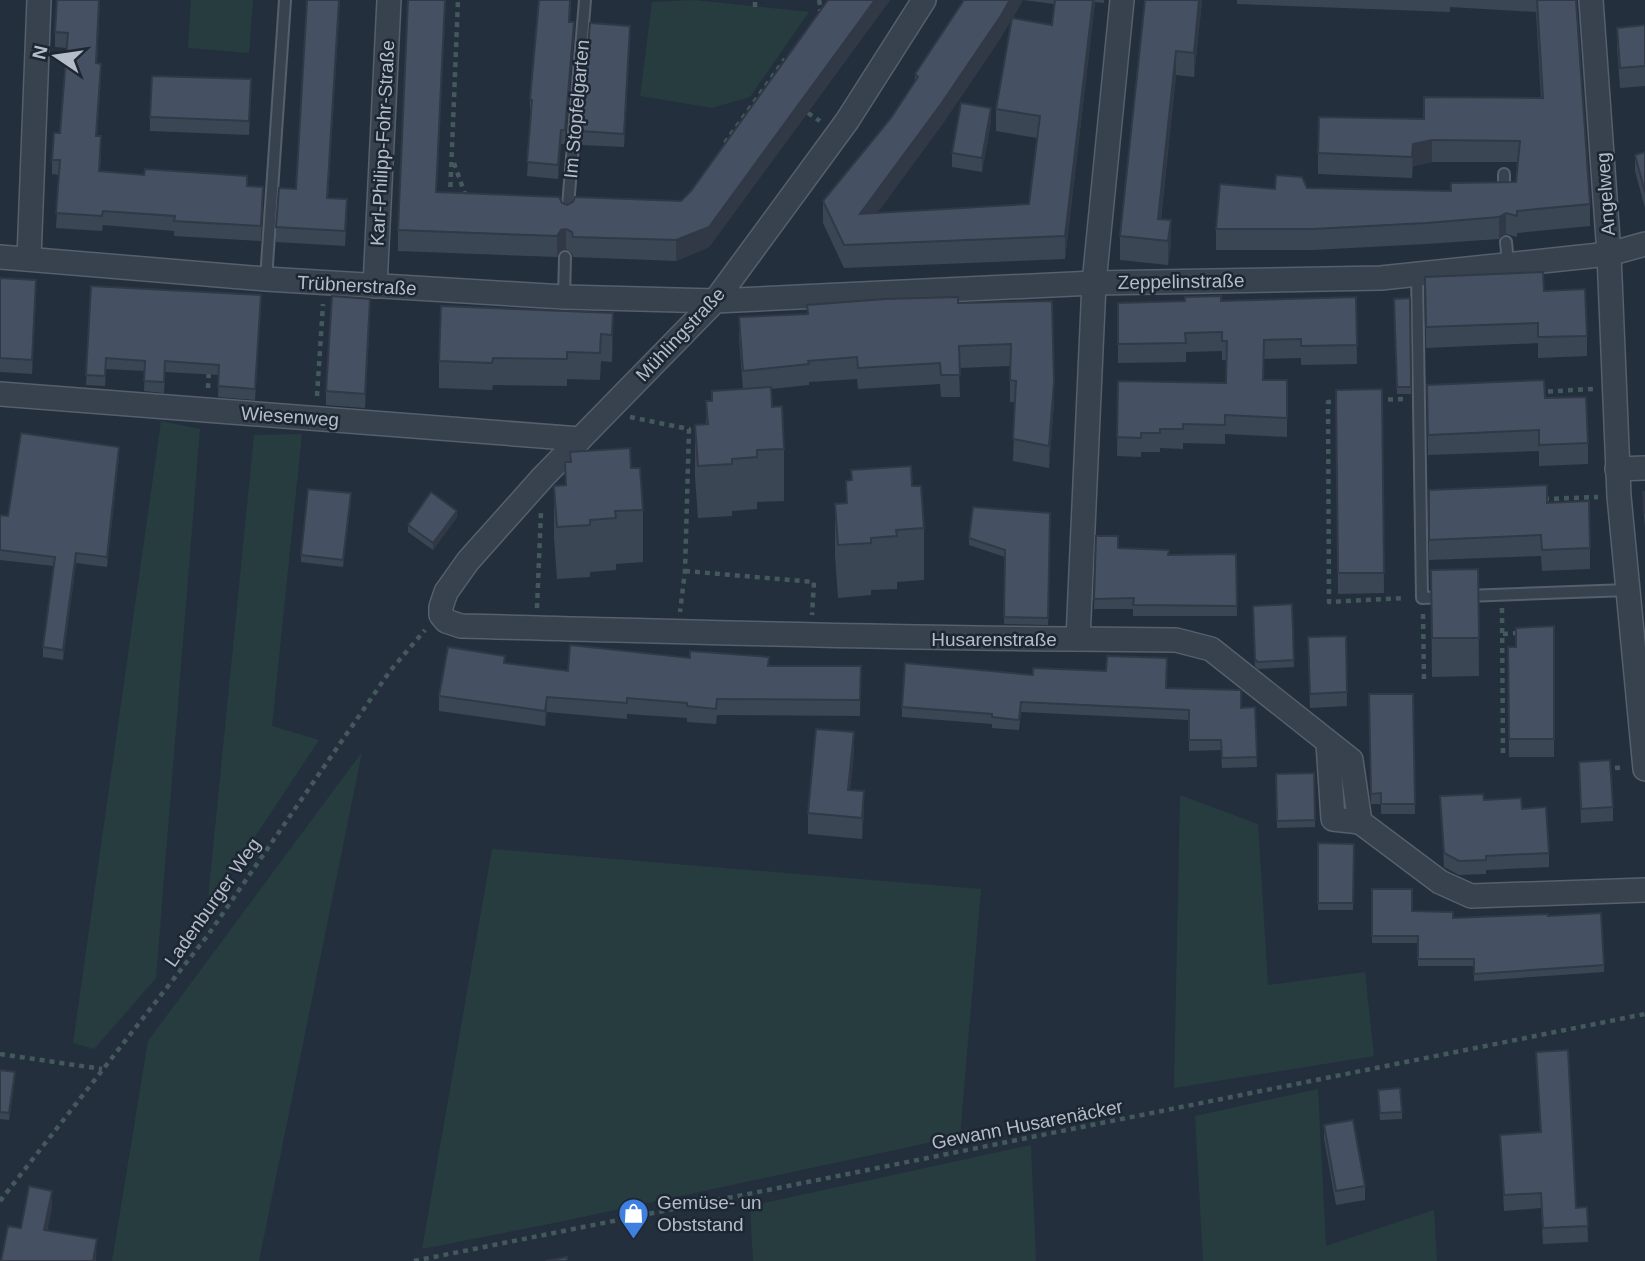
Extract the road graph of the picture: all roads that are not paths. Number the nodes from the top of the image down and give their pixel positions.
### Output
1 (39, 0) edge
2 (285, 0) edge
3 (389, 0) edge
4 (585, 0) edge
5 (924, 0) edge
6 (1122, 0) edge
7 (1591, 0) edge
8 (1504, 174) dead end
9 (1504, 194) edge
10 (567, 218) edge
11 (1645, 244) edge
12 (1609, 254) junction
13 (0, 257) edge
14 (565, 257) dead end
15 (29, 258) junction
16 (1417, 274) junction
17 (266, 279) junction
18 (1094, 283) junction
19 (375, 286) junction
20 (564, 297) junction
21 (715, 301) junction
22 (0, 394) edge
23 (580, 439) junction
24 (1645, 468) edge
25 (1617, 469) junction
26 (1628, 590) junction
27 (441, 615) joint
28 (1078, 639) junction
29 (1645, 769) edge
30 (1645, 890) edge

1 - 15 street
2 - 17 lane
3 - 19 street, Karl-Philipp-Fohr-Straße
4 - 10 lane, Im Stopfelgarten
5 - 21 street, Mühlingstraße
6 - 18 street, Husarenstraße
7 - 12 street, Angelweg
8 - 9 lane
11 - 12 street, Zeppelinstraße
12 - 16 street, Zeppelinstraße
12 - 25 street, Angelweg
13 - 15 street, Trübnerstraße
14 - 20 lane
15 - 17 street, Trübnerstraße
16 - 18 street, Zeppelinstraße
16 - 26 lane
17 - 19 street, Trübnerstraße
18 - 21 street, Zeppelinstraße
18 - 28 street, Husarenstraße
19 - 20 street, Trübnerstraße
20 - 21 street, Trübnerstraße
21 - 23 street, Mühlingstraße
22 - 23 street, Wiesenweg
23 - 27 street, Mühlingstraße
24 - 25 street
25 - 26 street, Angelweg
26 - 29 street, Angelweg
27 - 28 street, Husarenstraße
28 - 30 street

